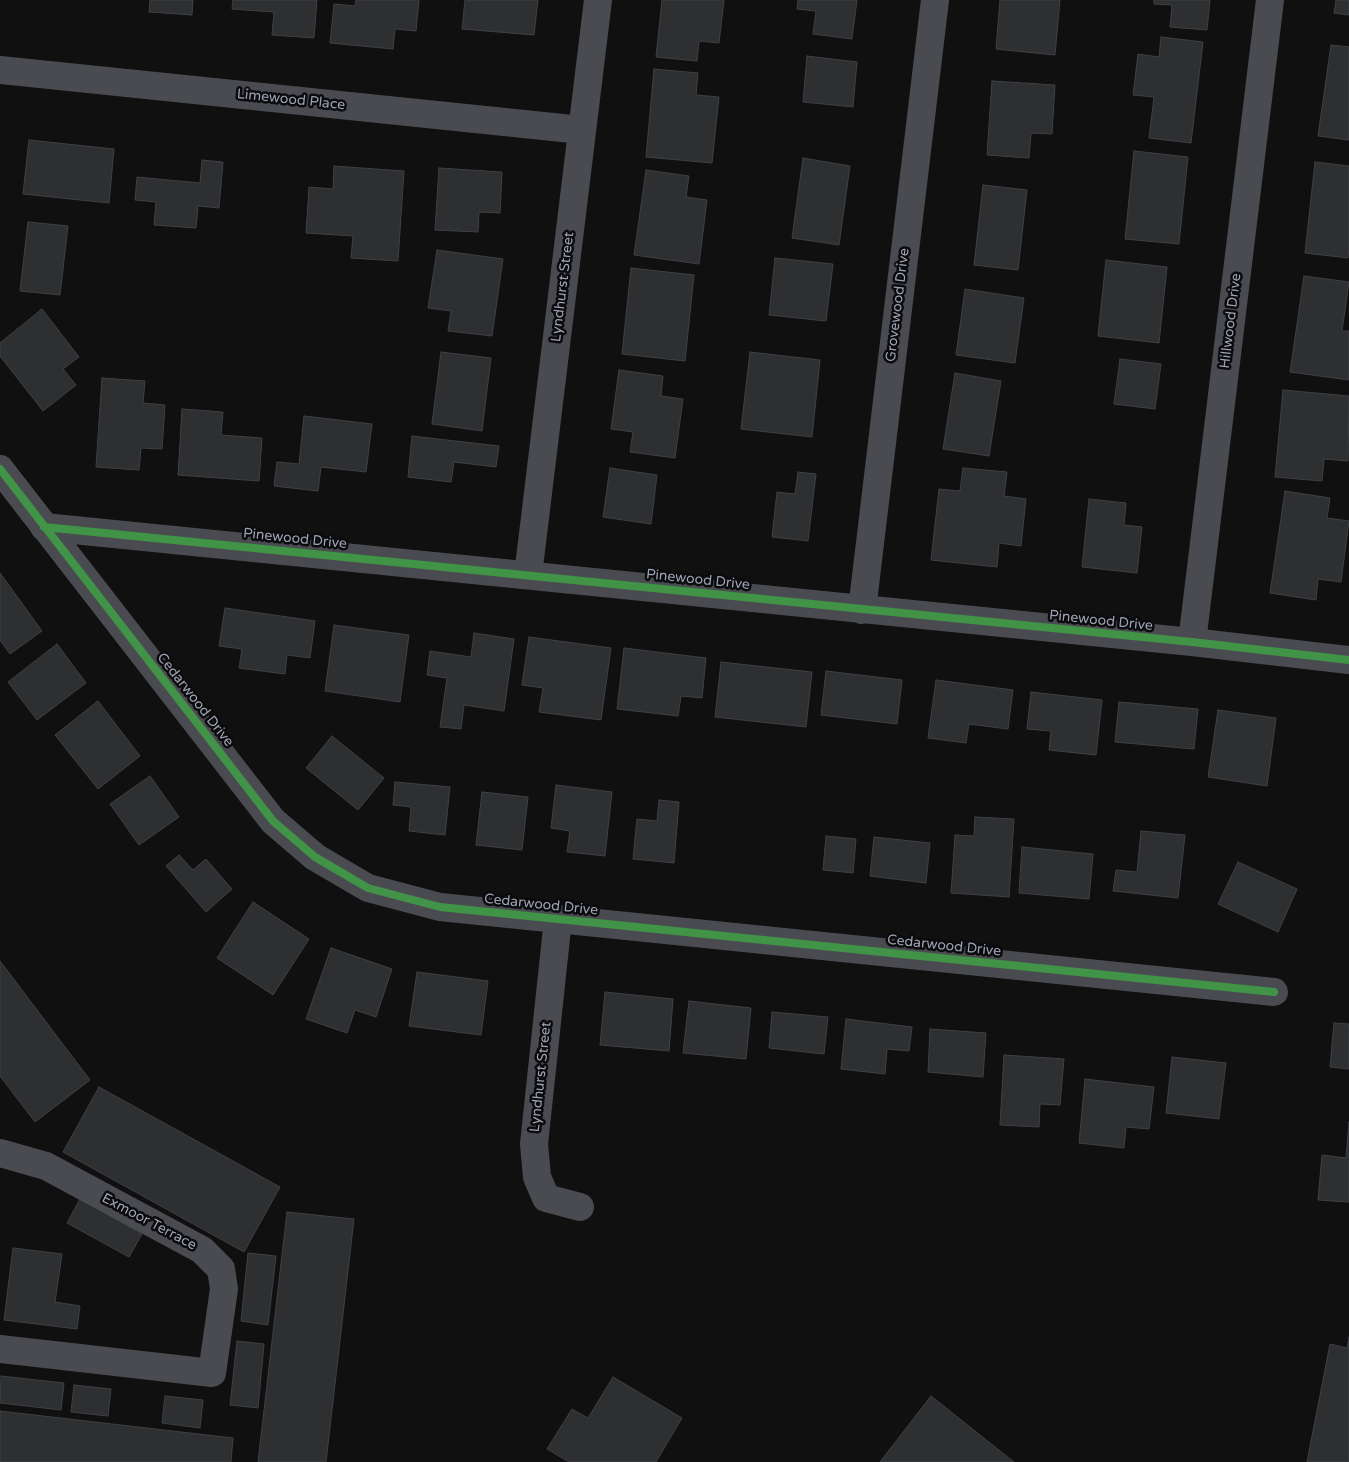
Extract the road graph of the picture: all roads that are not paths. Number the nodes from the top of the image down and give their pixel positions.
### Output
1 (598, 0) edge
2 (935, 0) edge
3 (1270, 0) edge
4 (0, 70) edge
5 (582, 130) junction
6 (0, 468) edge
7 (44, 526) junction
8 (528, 575) junction
9 (862, 610) junction
10 (1192, 642) junction
11 (1349, 660) edge
12 (558, 919) junction
13 (1274, 992) dead end
14 (0, 1153) edge
15 (580, 1207) dead end
16 (0, 1349) edge

1 - 5 street, Lyndhurst Street
2 - 9 street, Grovewood Drive
3 - 10 street, Hillwood Drive
4 - 5 street, Limewood Place
5 - 8 street, Lyndhurst Street
6 - 7 street, Cedarwood Drive
7 - 8 street, Pinewood Drive
7 - 12 street, Cedarwood Drive
8 - 9 street, Pinewood Drive
9 - 10 street, Pinewood Drive
10 - 11 street, Pinewood Drive
12 - 13 street, Cedarwood Drive
12 - 15 street, Lyndhurst Street
14 - 16 street, Exmoor Terrace

